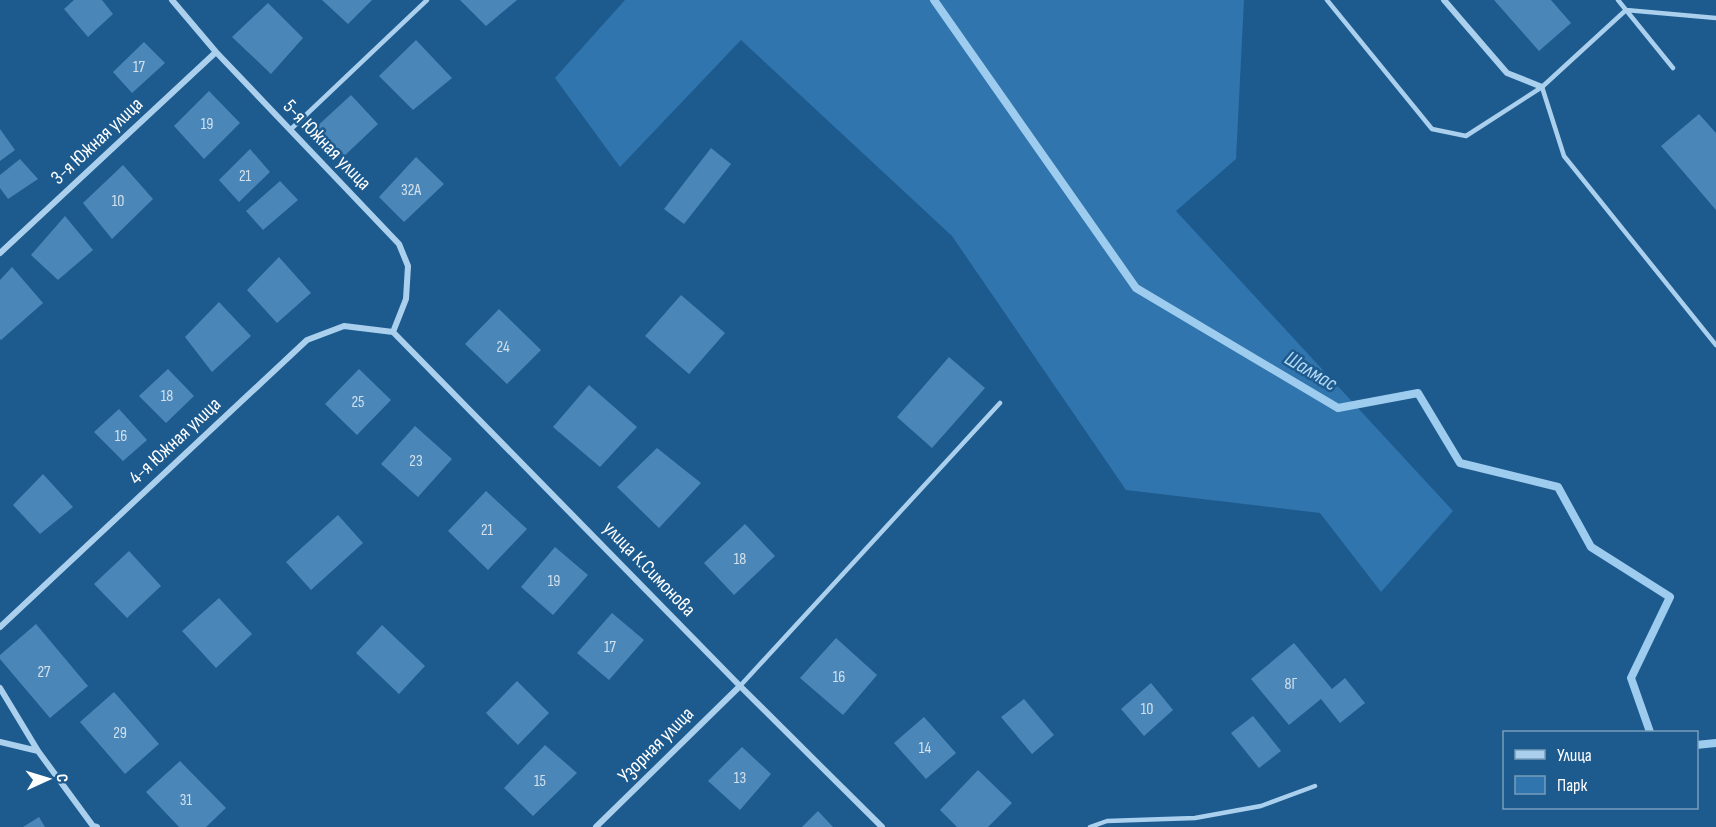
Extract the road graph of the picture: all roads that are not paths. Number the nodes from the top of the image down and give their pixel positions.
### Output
1 (172, 0) edge
2 (428, 0) edge
3 (1327, 0) edge
4 (1444, 0) edge
5 (1618, 0) edge
6 (1626, 10) junction
7 (1716, 18) edge
8 (216, 52) junction
9 (1673, 68) dead end
10 (1542, 87) junction
11 (290, 130) junction
12 (0, 254) edge
13 (393, 332) junction
14 (1716, 345) edge
15 (1000, 403) dead end
16 (0, 627) edge
17 (740, 686) junction
18 (0, 688) edge
19 (0, 742) edge
20 (38, 751) junction
21 (1315, 786) dead end
22 (95, 827) edge
23 (596, 827) edge
24 (882, 827) edge
25 (1090, 827) edge

1 - 8 street, 5-я Южная улица
2 - 11 lane
3 - 10 lane
4 - 10 street
5 - 6 lane
6 - 7 lane
6 - 9 lane
6 - 10 lane
8 - 11 street, 5-я Южная улица
8 - 12 street, 3-я Южная улица
10 - 14 lane
11 - 13 street, 5-я Южная улица
13 - 16 street, 4-я Южная улица
13 - 17 street, улица К.Симонова
15 - 17 lane
17 - 23 street, Узорная улица
17 - 24 street, улица К.Симонова
18 - 20 street
19 - 20 street
20 - 22 street
21 - 25 lane

